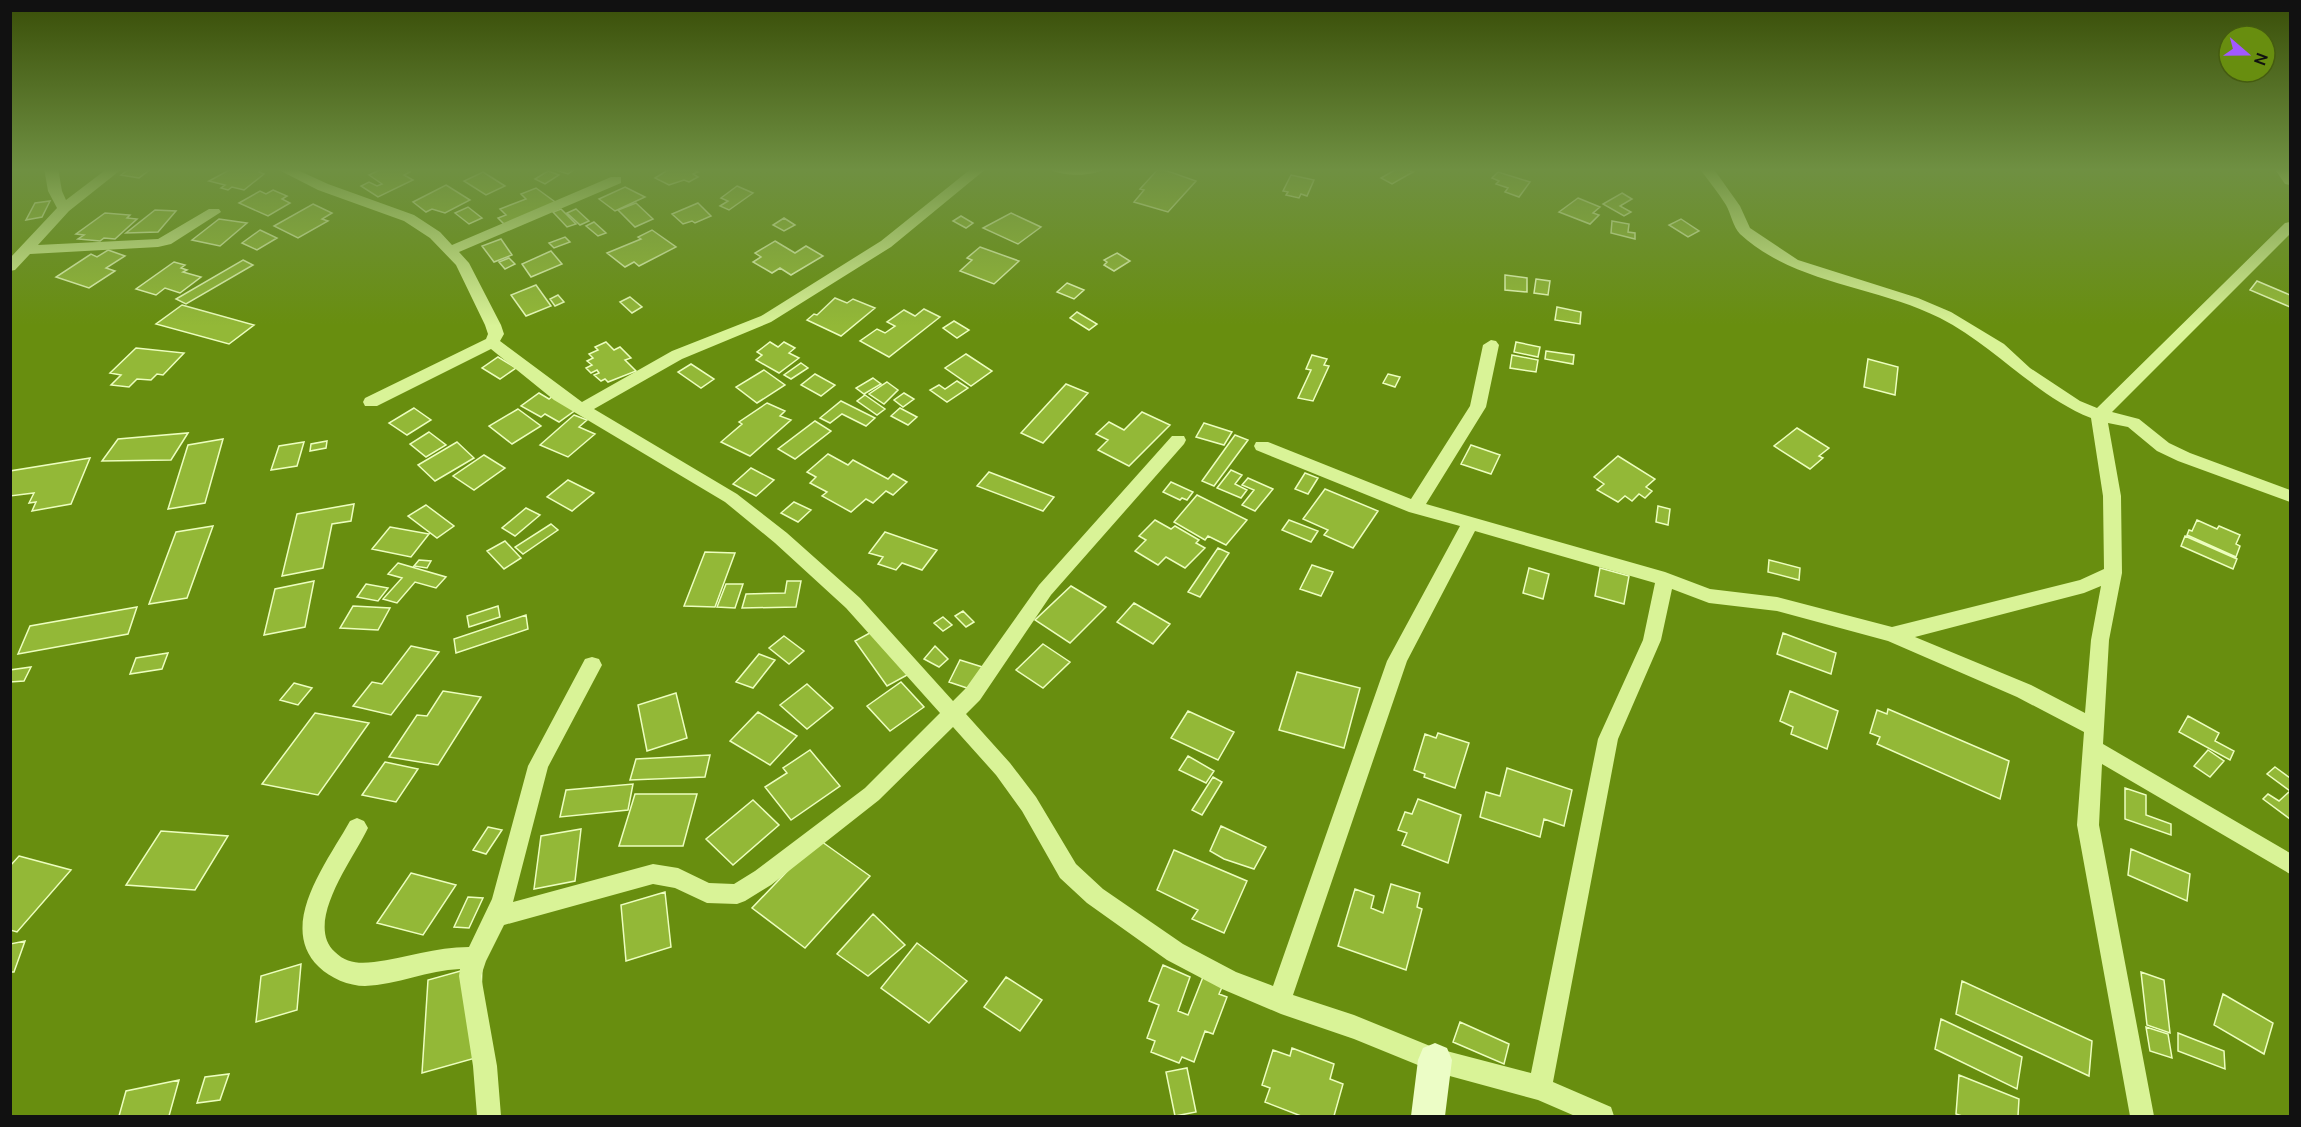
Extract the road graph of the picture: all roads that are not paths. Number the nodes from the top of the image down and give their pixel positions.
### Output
1 (53, 221) edge
2 (198, 221) edge
3 (413, 221) edge
4 (521, 221) edge
5 (915, 221) edge
6 (1740, 221) edge
7 (2290, 226) edge
8 (26, 250) junction
9 (452, 250) junction
10 (10, 267) edge
11 (492, 342) junction
12 (1491, 345) dead end
13 (371, 402) dead end
14 (581, 408) junction
15 (2099, 415) junction
16 (1178, 440) dead end
17 (1262, 446) dead end
18 (2290, 496) edge
19 (1415, 507) junction
20 (1470, 523) junction
21 (2113, 573) junction
22 (1665, 579) junction
23 (1892, 635) junction
24 (592, 665) dead end
25 (955, 714) junction
26 (2094, 739) junction
27 (357, 828) dead end
28 (2290, 864) edge
29 (497, 917) junction
30 (475, 958) junction
31 (1280, 1000) junction
32 (1435, 1060) junction
33 (1540, 1088) junction
34 (489, 1116) edge
35 (1428, 1116) edge
36 (1602, 1116) edge
37 (2142, 1116) edge

1 - 8 street
2 - 8 street
3 - 9 street
4 - 9 street
5 - 14 street
6 - 15 street
7 - 15 street
8 - 10 street
9 - 11 street
11 - 13 street
11 - 14 street
12 - 19 street
14 - 25 street
15 - 18 street
15 - 21 street
16 - 25 street
17 - 19 street
19 - 20 street
20 - 22 street
20 - 31 street
21 - 23 street
21 - 26 street
22 - 23 street
22 - 33 street
23 - 26 street
24 - 29 street
25 - 29 street
25 - 31 street
26 - 28 street
26 - 37 street
27 - 30 street
29 - 30 street
30 - 34 street
31 - 32 street
32 - 33 street
32 - 35 street
33 - 36 street

